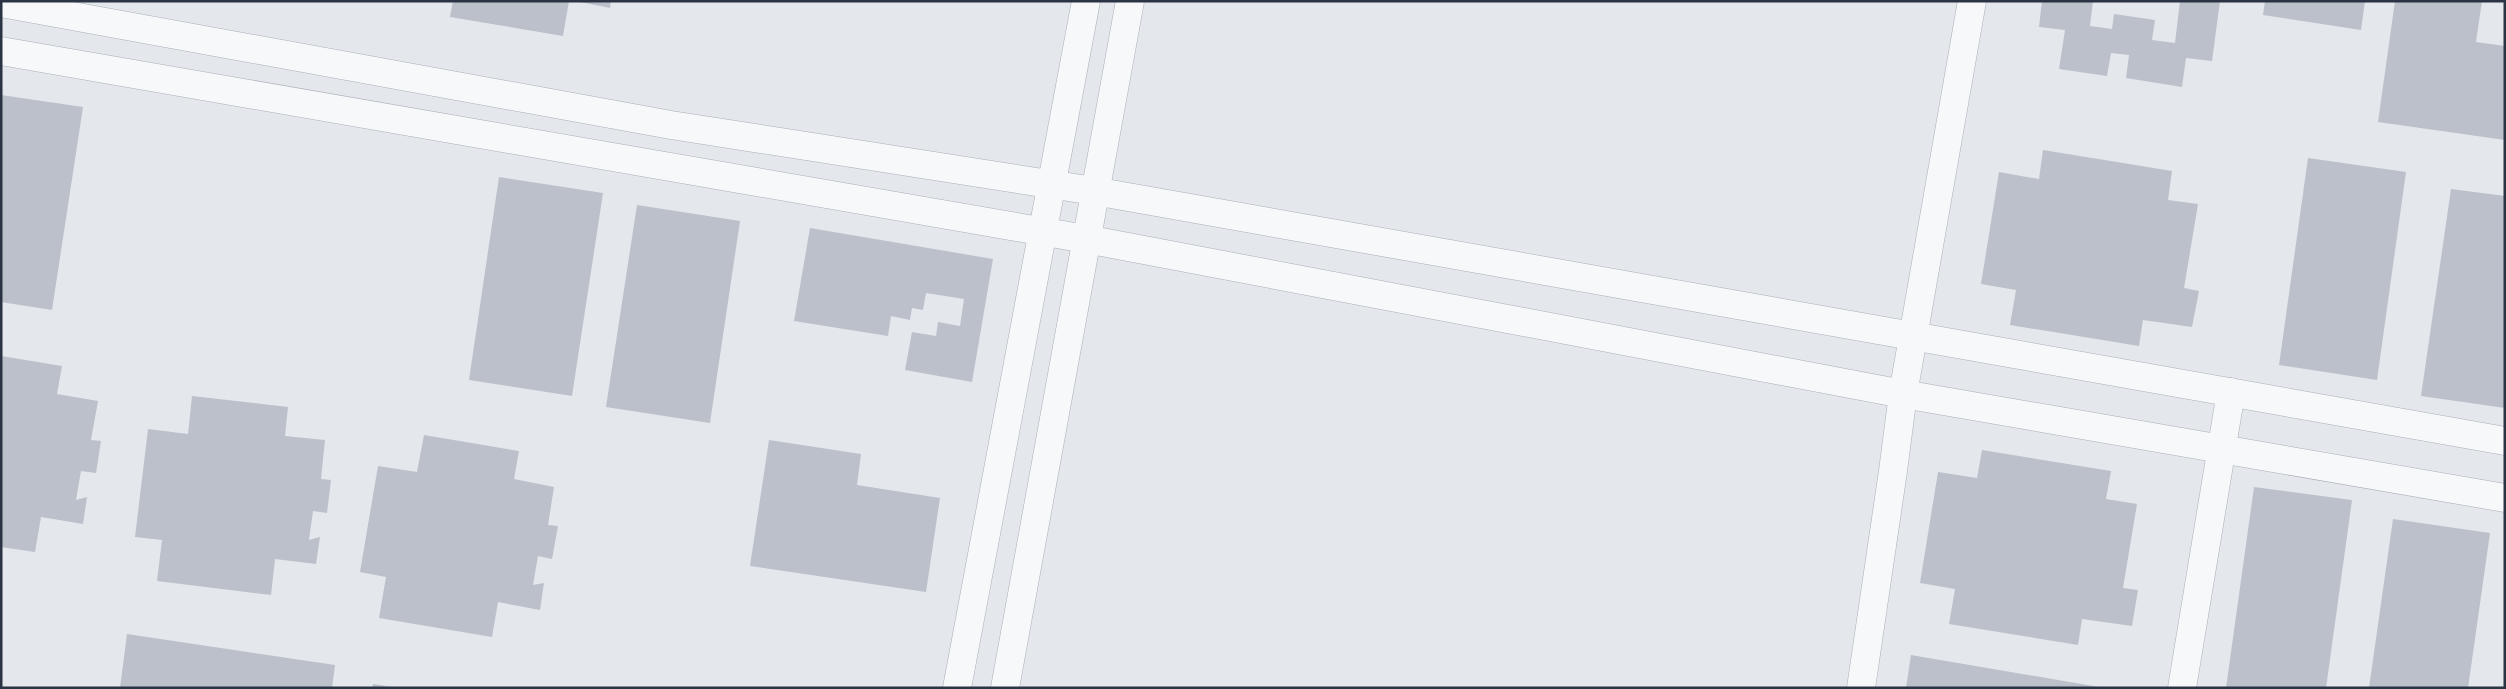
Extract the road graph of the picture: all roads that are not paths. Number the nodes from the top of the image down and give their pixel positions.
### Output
1 (1086, 1) edge
2 (1130, 1) edge
3 (1972, 1) edge
4 (1, 4) edge
5 (1, 51) edge
6 (1051, 185) junction
7 (1094, 191) junction
8 (1042, 232) junction
9 (1086, 239) junction
10 (1912, 335) junction
11 (2230, 392) junction
12 (1903, 394) junction
13 (2505, 442) edge
14 (2220, 448) junction
15 (2505, 498) edge
16 (957, 688) edge
17 (1005, 688) edge
18 (1861, 688) edge
19 (2182, 688) edge

1 - 6 street
2 - 7 street
3 - 10 street
4 - 6 street
5 - 8 street
6 - 7 street
6 - 8 street
7 - 9 street
7 - 10 street
8 - 9 street
8 - 16 street
9 - 12 street
9 - 17 street
10 - 11 street
10 - 12 street
11 - 13 street
11 - 14 street
12 - 14 street
12 - 18 street
14 - 15 street
14 - 19 street

